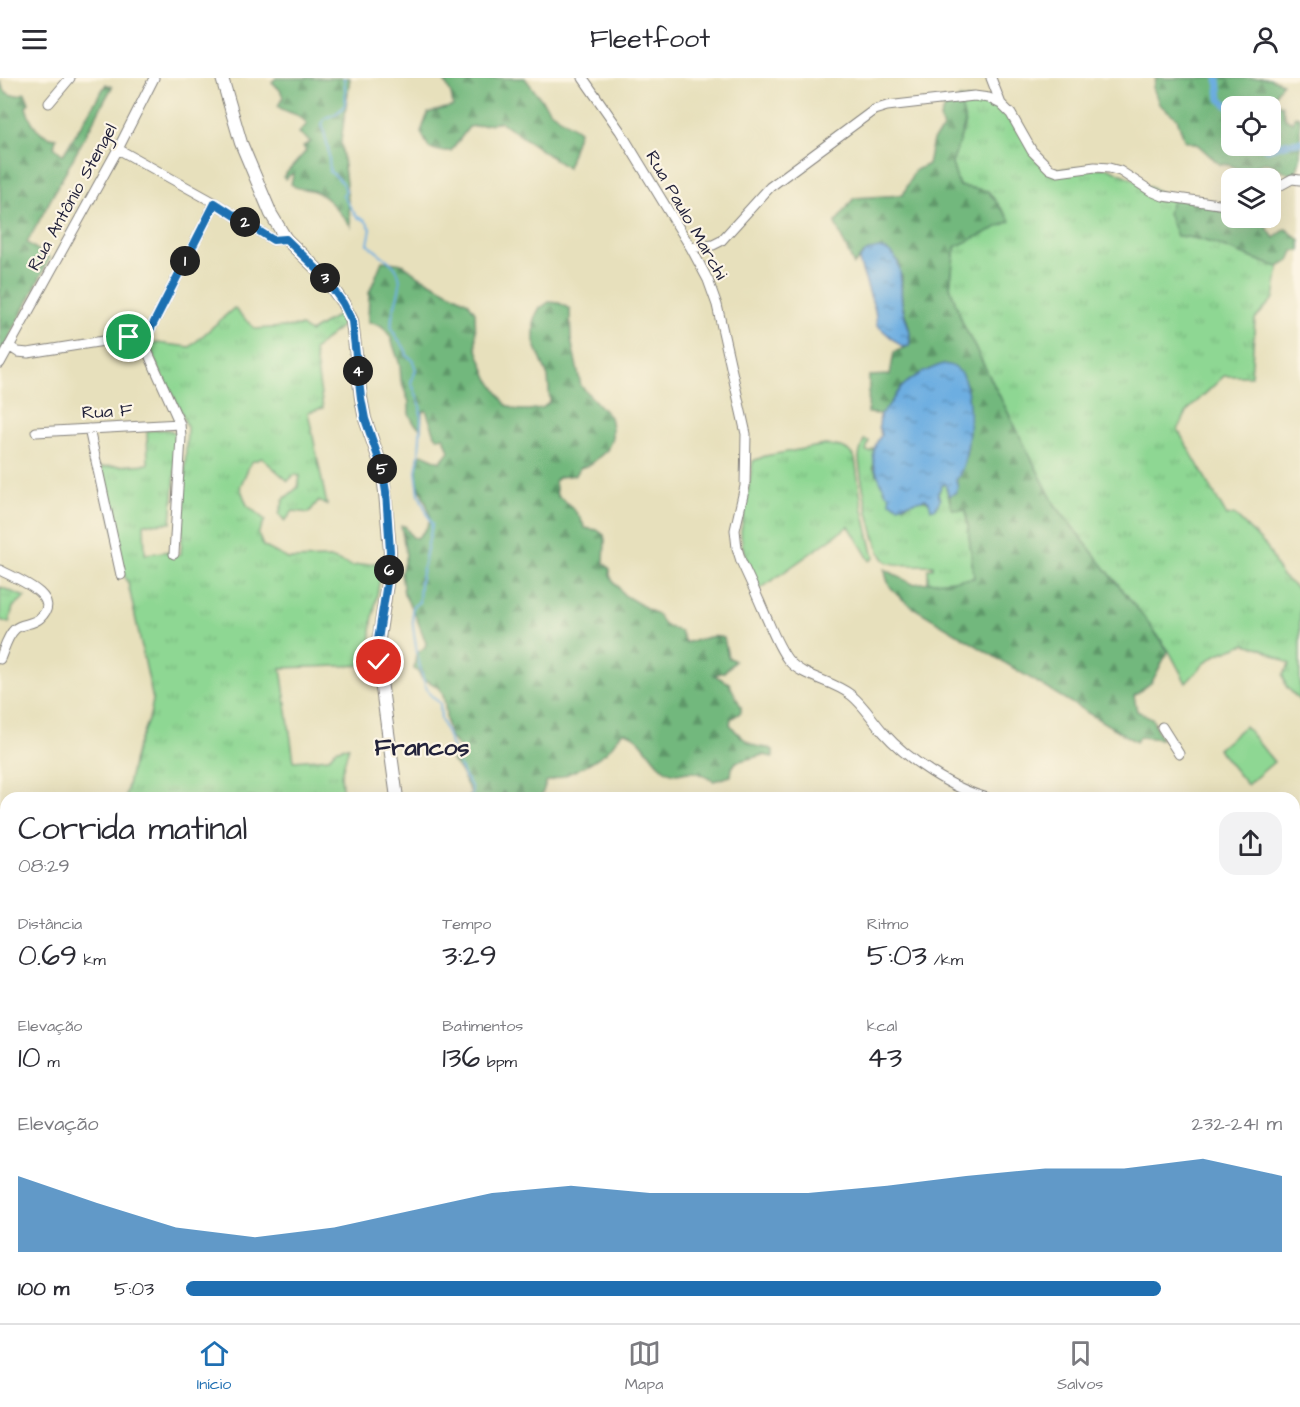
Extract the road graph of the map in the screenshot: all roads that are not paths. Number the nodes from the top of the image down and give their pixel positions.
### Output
1 (70, 78) edge
2 (154, 78) edge
3 (222, 78) edge
4 (583, 78) edge
5 (991, 78) edge
6 (49, 103) dead end
7 (1001, 104) junction
8 (118, 149) junction
9 (1300, 180) edge
10 (1281, 185) edge
11 (215, 203) junction
12 (1221, 204) edge
13 (286, 239) junction
14 (691, 248) junction
15 (141, 337) junction
16 (9, 346) junction
17 (0, 363) edge
18 (180, 424) junction
19 (89, 429) junction
20 (36, 432) dead end
21 (174, 554) dead end
22 (0, 570) edge
23 (121, 575) dead end
24 (0, 659) edge
25 (1162, 727) dead end
26 (1179, 754) dead end
27 (396, 792) edge
28 (970, 792) edge

1 - 6 street
2 - 8 street, Rua Antônio Stengel
3 - 13 main road
4 - 14 street, Rua Paulo Marchi
5 - 7 street
7 - 12 street
7 - 14 street
8 - 11 street
8 - 16 street, Rua Antônio Stengel
9 - 10 street
11 - 13 street
11 - 15 street
13 - 27 main road
14 - 28 street, Rua Paulo Marchi
15 - 16 street
15 - 18 street
16 - 17 street, Rua Antônio Stengel
18 - 19 street, Rua F
18 - 21 street
19 - 20 street, Rua F
19 - 23 street
22 - 24 street
25 - 26 street

